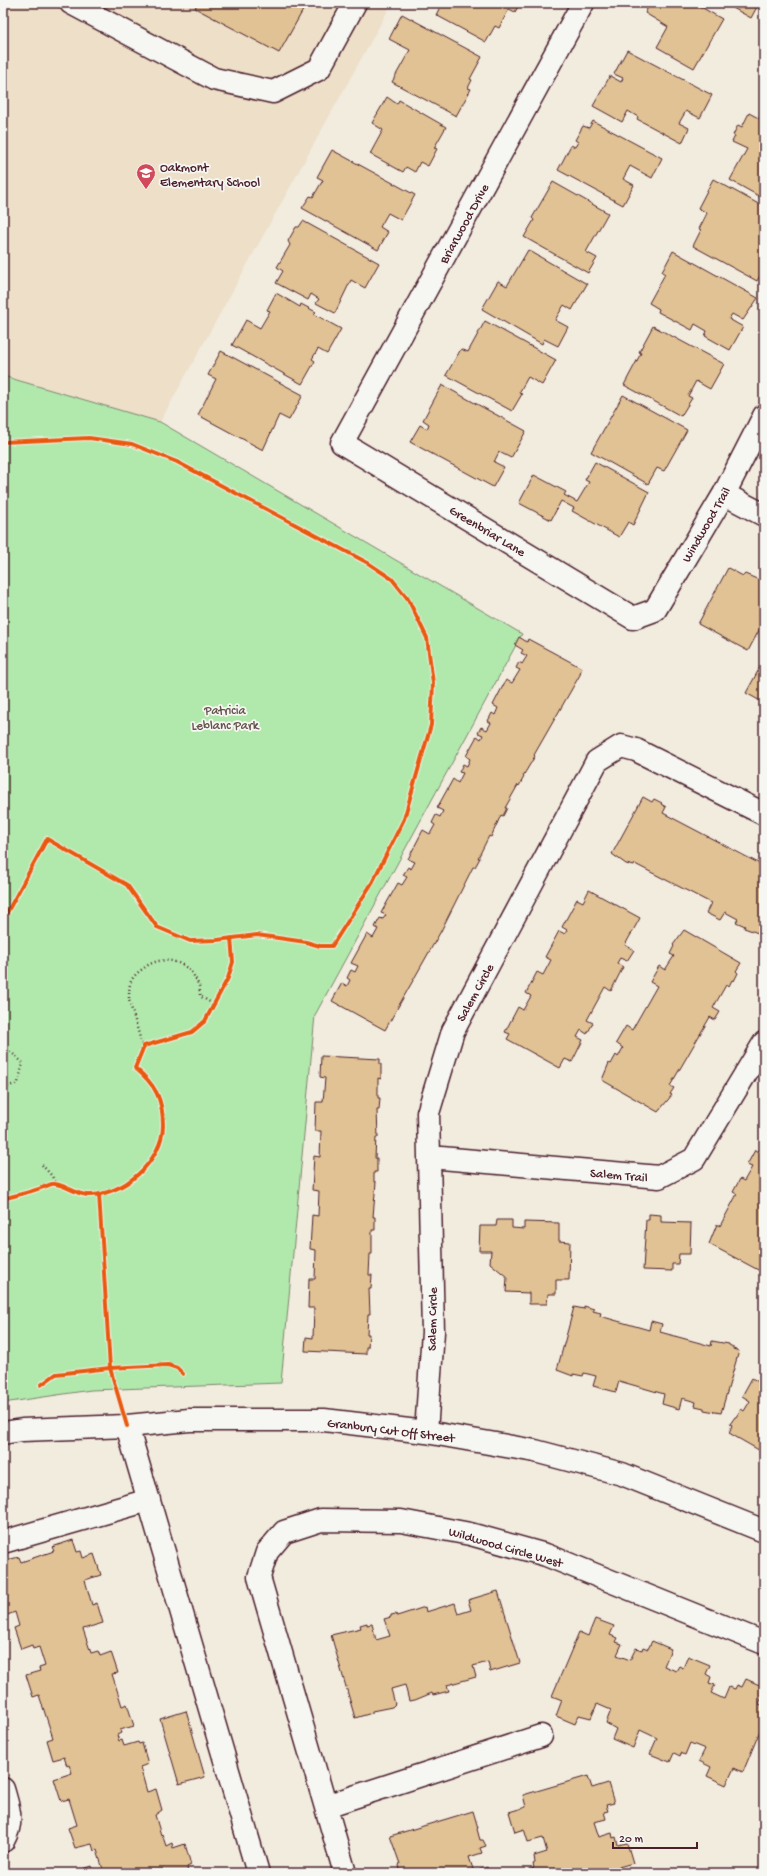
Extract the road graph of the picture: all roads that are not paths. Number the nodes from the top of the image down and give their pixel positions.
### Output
1 (71, 3) edge
2 (355, 3) edge
3 (583, 3) edge
4 (764, 416) edge
5 (342, 443) joint
6 (724, 494) junction
7 (764, 516) edge
8 (634, 618) joint
9 (764, 814) edge
10 (764, 1043) edge
11 (430, 1157) junction
12 (127, 1426) junction
13 (426, 1432) junction
14 (3, 1434) edge
15 (149, 1500) junction
16 (764, 1531) edge
17 (3, 1542) edge
18 (764, 1643) edge
19 (541, 1736) dead end
20 (3, 1789) edge
21 (326, 1806) junction
22 (3, 1841) edge
23 (258, 1873) edge
24 (345, 1873) edge

1 - 2 street
3 - 5 street, Briarwood Drive
4 - 6 street, Windwood Trail
5 - 8 street, Greenbriar Lane
6 - 7 street
6 - 8 street, Windwood Trail
9 - 11 street, Salem Circle
10 - 11 street, Salem Trail
11 - 13 street, Salem Circle
12 - 13 street, Granbury Cut Off Street
12 - 14 street, Granbury Cut Off Street
12 - 15 street
13 - 16 street, Granbury Cut Off Street
15 - 17 street
15 - 23 street
18 - 21 street, Wildwood Circle West
19 - 21 street
20 - 22 street
21 - 24 street, Wildwood Circle West

